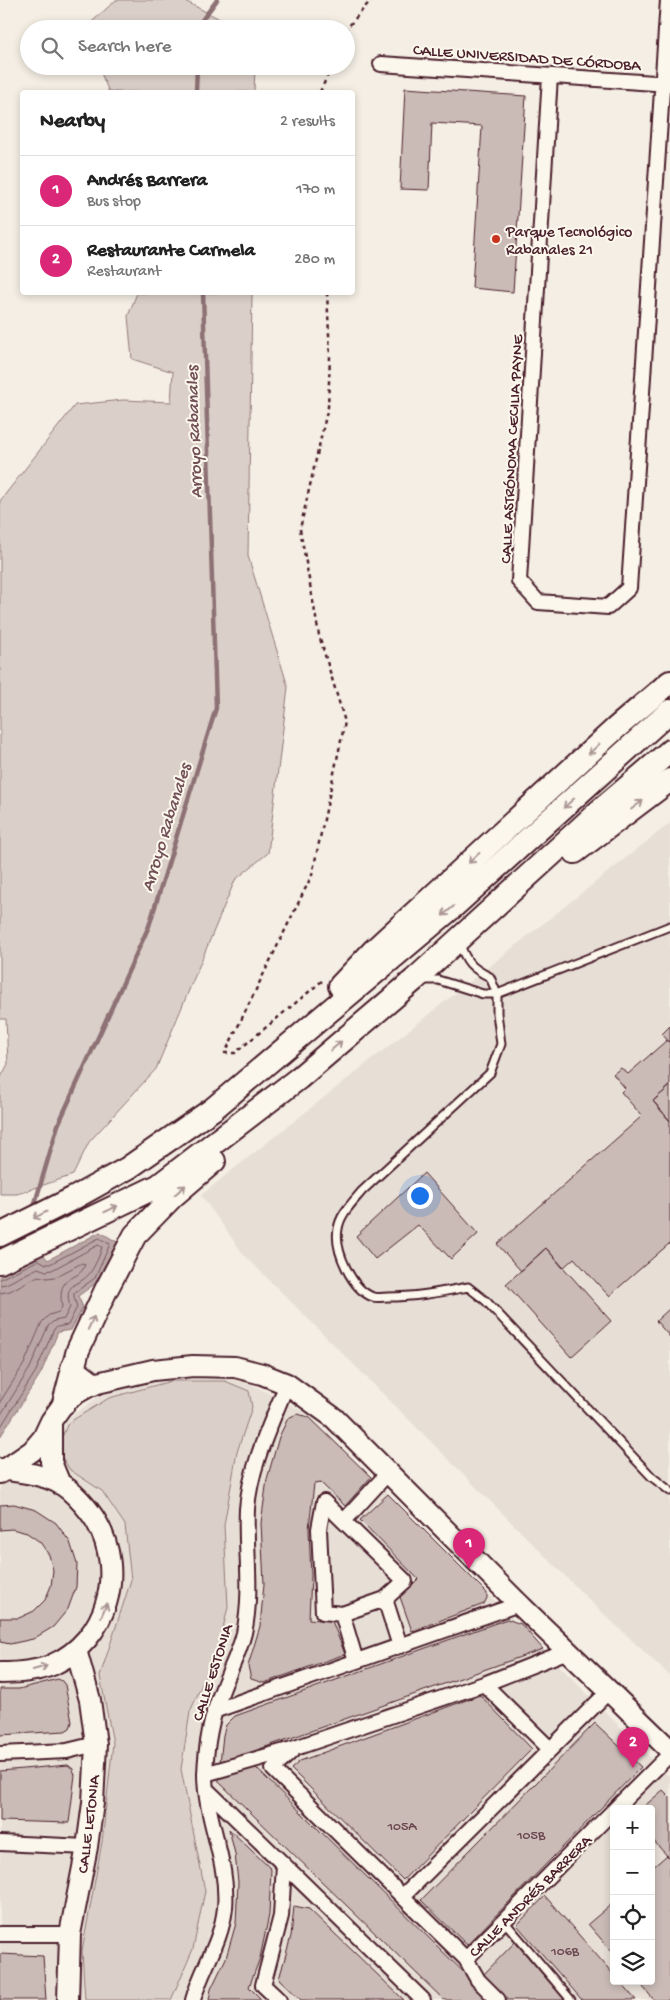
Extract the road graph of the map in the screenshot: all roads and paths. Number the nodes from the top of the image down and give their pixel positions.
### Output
1 (371, 0) edge
2 (668, 0) edge
3 (353, 20) edge
4 (381, 64) dead end
5 (328, 75) edge
6 (550, 76) junction
7 (666, 83) edge
8 (321, 90) edge
9 (327, 295) edge
10 (670, 672) edge
11 (670, 682) edge
12 (670, 711) edge
13 (615, 729) junction
14 (670, 751) edge
15 (670, 780) edge
16 (670, 926) edge
17 (458, 940) junction
18 (414, 980) junction
19 (322, 981) dead end
20 (496, 994) junction
21 (299, 1078) junction
22 (213, 1109) junction
23 (3, 1234) edge
24 (0, 1262) edge
25 (72, 1368) junction
26 (124, 1376) junction
27 (93, 1384) junction
28 (287, 1384) junction
29 (64, 1403) junction
30 (51, 1421) junction
31 (2, 1468) edge
32 (388, 1473) junction
33 (60, 1484) junction
34 (670, 1491) edge
35 (344, 1521) junction
36 (385, 1599) junction
37 (519, 1604) junction
38 (342, 1614) junction
39 (400, 1646) junction
40 (76, 1650) junction
41 (568, 1651) junction
42 (356, 1661) junction
43 (0, 1673) edge
44 (484, 1684) junction
45 (609, 1691) junction
46 (214, 1711) junction
47 (96, 1744) junction
48 (295, 1748) junction
49 (550, 1749) junction
50 (670, 1750) edge
51 (0, 1754) edge
52 (670, 1754) edge
53 (205, 1774) junction
54 (206, 1789) junction
55 (620, 1805) edge
56 (610, 1815) edge
57 (0, 1843) edge
58 (87, 1847) junction
59 (284, 1865) junction
60 (403, 1896) junction
61 (504, 1921) junction
62 (0, 1934) edge
63 (70, 1934) junction
64 (466, 1959) junction
65 (68, 2000) edge
66 (193, 2000) edge
67 (279, 2000) edge
68 (423, 2000) edge
69 (498, 2000) edge
70 (571, 2000) edge

1 - 3 path
2 - 7 street, CALLE ASTRÓNOMA CECILIA PAYNE
4 - 6 street, CALLE UNIVERSIDAD DE CÓRDOBA
5 - 8 path
6 - 7 street, CALLE UNIVERSIDAD DE CÓRDOBA
6 - 7 street, CALLE ASTRÓNOMA CECILIA PAYNE
9 - 19 path
10 - 13 main road
11 - 13 main road
12 -> 22 main road
13 -> 22 main road
14 - 17 main road
17 -> 15 main road
16 - 20 lane
17 - 18 main road
17 - 20 lane
18 - 20 lane
21 -> 18 main road
20 - 34 lane
24 -> 21 main road
25 -> 21 main road
22 -> 23 main road
25 - 27 main road
25 - 29 main road
26 - 27 street
26 - 28 street
26 - 30 street
27 - 29 street
28 - 32 street
28 - 46 street, CALLE ESTONIA
29 - 30 street
30 - 31 street
30 - 33 street
31 - 33 street
32 - 35 street
32 - 37 street
40 -> 33 street
35 - 36 street
35 - 38 street
36 - 38 street
36 - 39 street
37 - 39 street
37 - 41 street
38 - 42 street
39 - 42 street
43 -> 40 street
40 - 47 street, CALLE LETONIA
41 - 44 street, CALLE ANDRÉS BARRERA
41 - 45 street
42 - 46 street
44 - 48 street, CALLE ANDRÉS BARRERA
44 - 49 street
45 - 49 street
45 - 50 street
46 - 53 street, CALLE ESTONIA
47 - 51 street
47 - 58 street, CALLE LETONIA
48 - 53 street, CALLE ANDRÉS BARRERA
48 - 60 street, CALLE ANDRÉS BARRERA
49 - 60 street
52 - 55 street, CALLE ANDRÉS BARRERA
53 - 54 street, CALLE ESTONIA
54 - 59 street
54 - 66 street, CALLE ESTONIA
56 - 61 street, CALLE ANDRÉS BARRERA
57 - 58 street
58 - 63 street, CALLE LETONIA
59 - 67 street
59 - 68 street
60 - 64 street, CALLE ANDRÉS BARRERA
61 - 64 street, CALLE ANDRÉS BARRERA
61 - 70 lane
62 - 63 street
63 - 65 street, CALLE LETONIA
64 - 69 street

